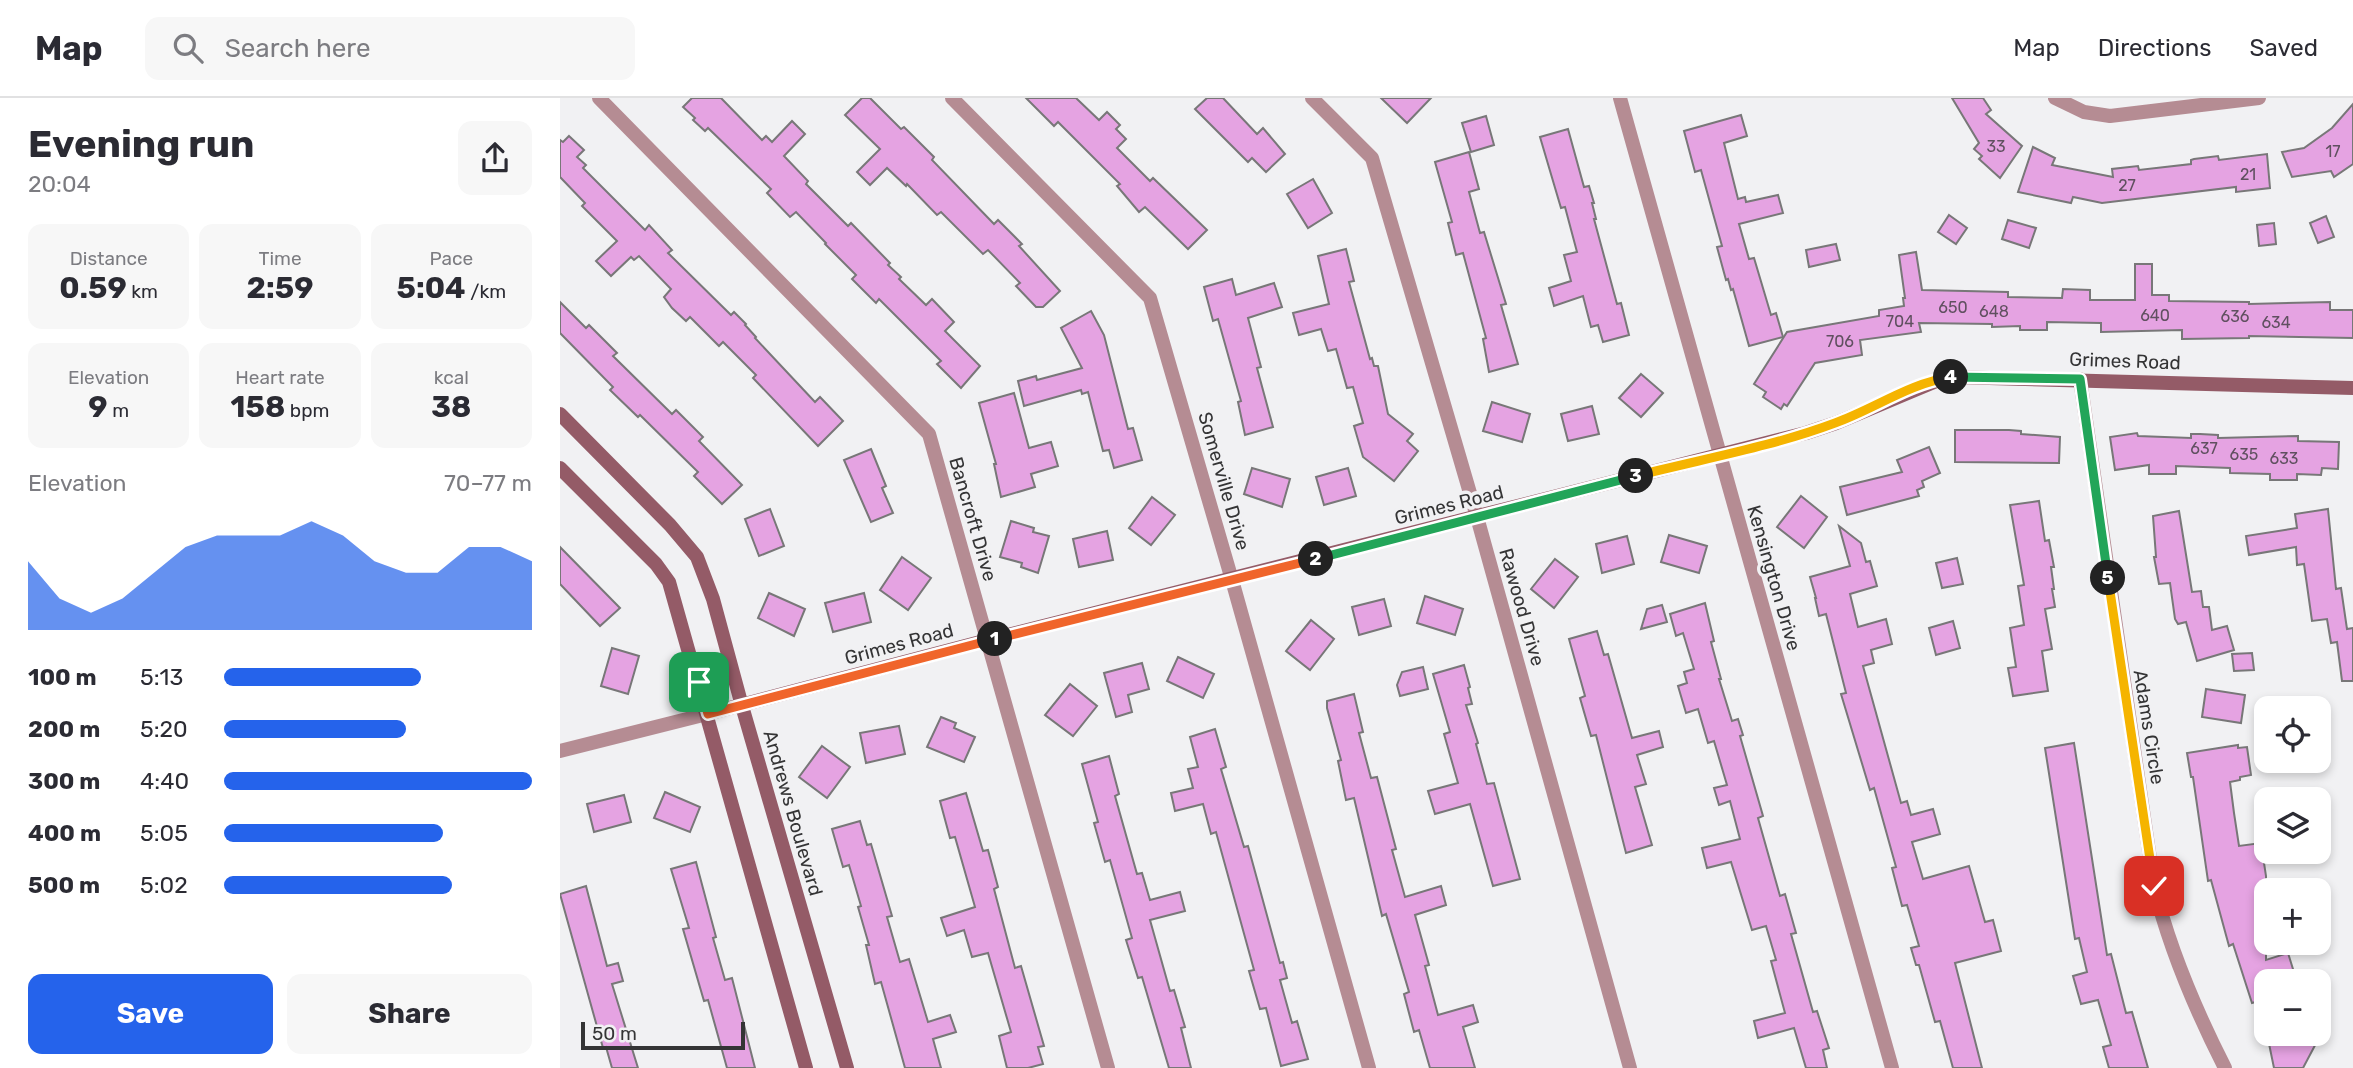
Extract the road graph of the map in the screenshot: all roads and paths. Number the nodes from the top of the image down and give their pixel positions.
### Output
1 (599, 98) edge
2 (952, 98) edge
3 (1312, 98) edge
4 (1620, 98) edge
5 (2055, 98) edge
6 (2259, 98) edge
7 (2080, 379) junction
8 (2353, 388) edge
9 (560, 414) edge
10 (1720, 455) junction
11 (560, 468) edge
12 (1477, 517) junction
13 (1232, 580) junction
14 (988, 640) junction
15 (742, 706) junction
16 (708, 714) junction
17 (560, 751) edge
18 (806, 1068) edge
19 (846, 1068) edge
20 (1108, 1068) edge
21 (1369, 1068) edge
22 (1630, 1068) edge
23 (1892, 1068) edge
24 (2225, 1068) edge

1 - 14 street, Bancroft Drive
2 - 13 street, Somerville Drive
3 - 12 street, Rawood Drive
4 - 10 street, Kensington Drive
5 - 6 street
7 - 8 street, Grimes Road
7 - 10 street, Grimes Road
7 - 24 street, Adams Circle
9 - 15 street, Andrews Boulevard
10 - 12 street, Grimes Road
10 - 23 street, Kensington Drive
11 - 16 street
12 - 13 street, Grimes Road
12 - 22 street, Rawood Drive
13 - 14 street, Grimes Road
13 - 21 street, Somerville Drive
14 - 15 street, Grimes Road
14 - 20 street, Bancroft Drive
15 - 16 street, Grimes Road
15 - 19 street, Andrews Boulevard
16 - 17 street, Grimes Road
16 - 18 street

